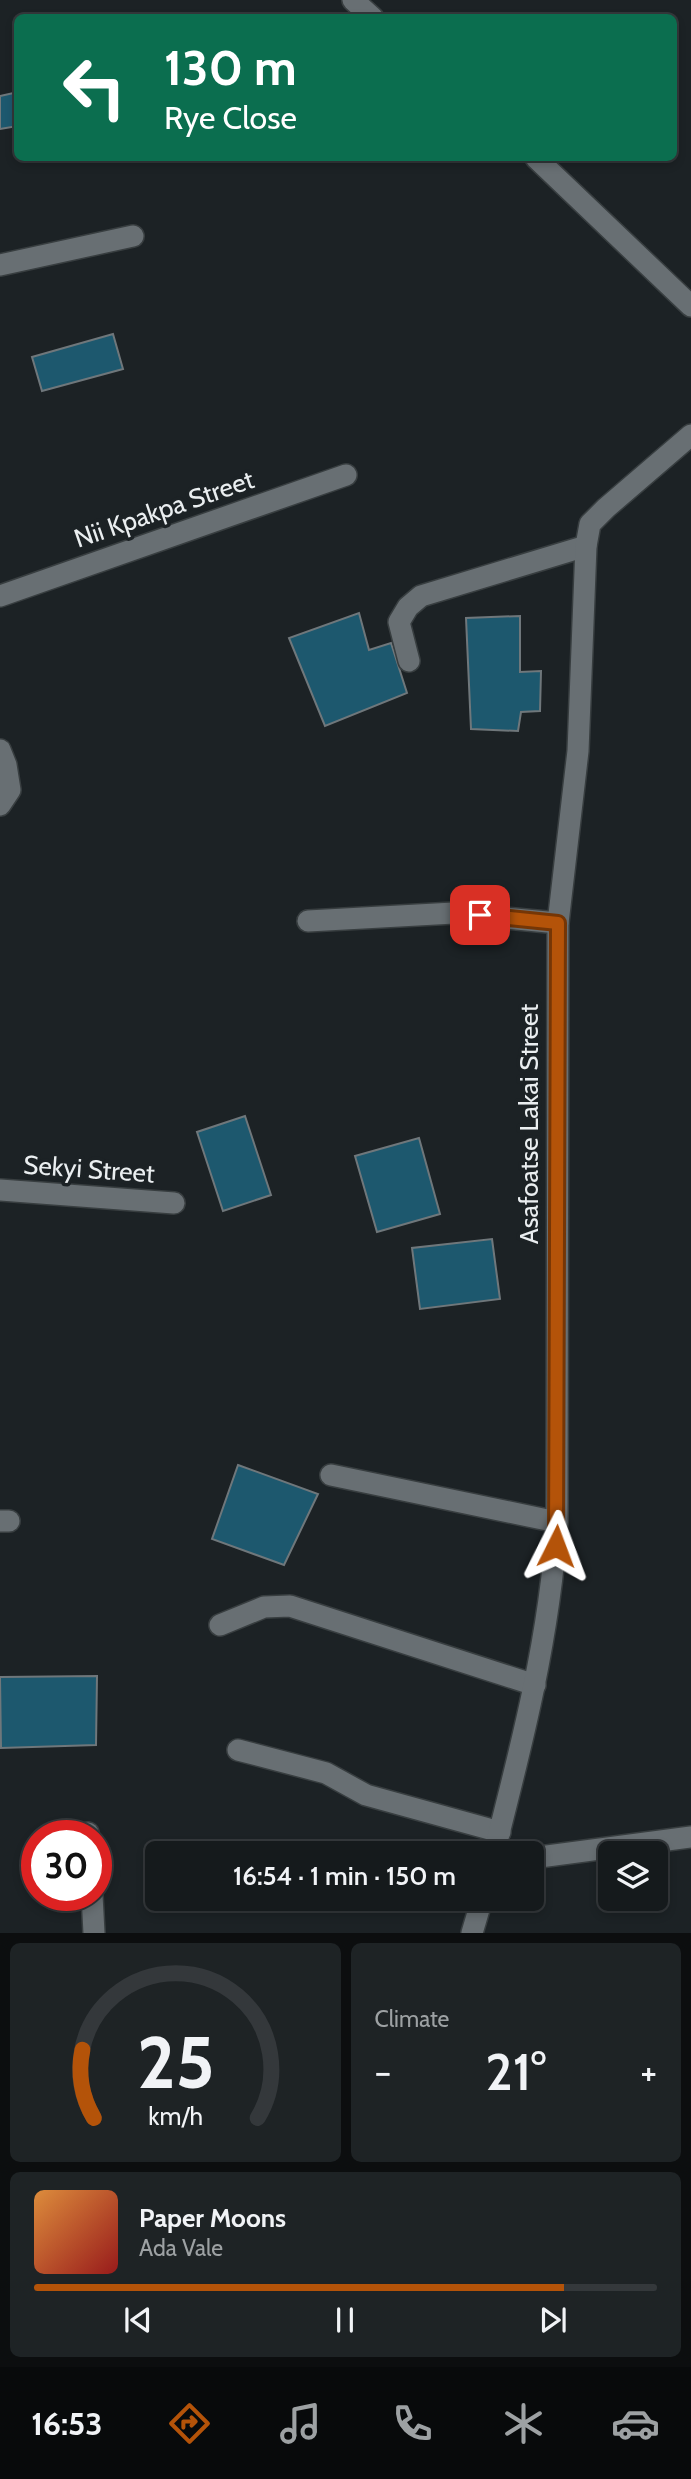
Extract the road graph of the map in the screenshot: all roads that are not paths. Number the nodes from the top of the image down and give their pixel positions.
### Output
1 (353, 0) edge
2 (369, 14) edge
3 (539, 161) edge
4 (133, 236) dead end
5 (0, 265) edge
6 (691, 306) edge
7 (691, 435) edge
8 (346, 475) dead end
9 (586, 546) junction
10 (0, 596) edge
11 (410, 661) dead end
12 (0, 750) edge
13 (0, 805) edge
14 (308, 920) dead end
15 (558, 923) junction
16 (0, 1191) edge
17 (174, 1203) dead end
18 (331, 1475) dead end
19 (557, 1522) junction
20 (220, 1625) dead end
21 (535, 1685) junction
22 (238, 1750) dead end
23 (500, 1832) junction
24 (691, 1837) edge
25 (497, 1841) edge
26 (544, 1856) edge
27 (93, 1911) edge
28 (478, 1911) edge
29 (94, 1933) edge
30 (472, 1933) edge

1 - 2 street
3 - 6 street
4 - 5 street
7 - 9 street, Asafoatse Lakai Street
8 - 10 street, Nii Kpakpa Street
9 - 11 street
9 - 15 street, Asafoatse Lakai Street
12 - 13 street
14 - 15 street
15 - 19 street, Asafoatse Lakai Street
16 - 17 street, Sekyi Street
18 - 19 street
19 - 21 street, Asafoatse Lakai Street
20 - 21 street
21 - 23 street, Asafoatse Lakai Street
22 - 23 street
23 - 25 street, Asafoatse Lakai Street
24 - 26 street
27 - 29 street
28 - 30 street

